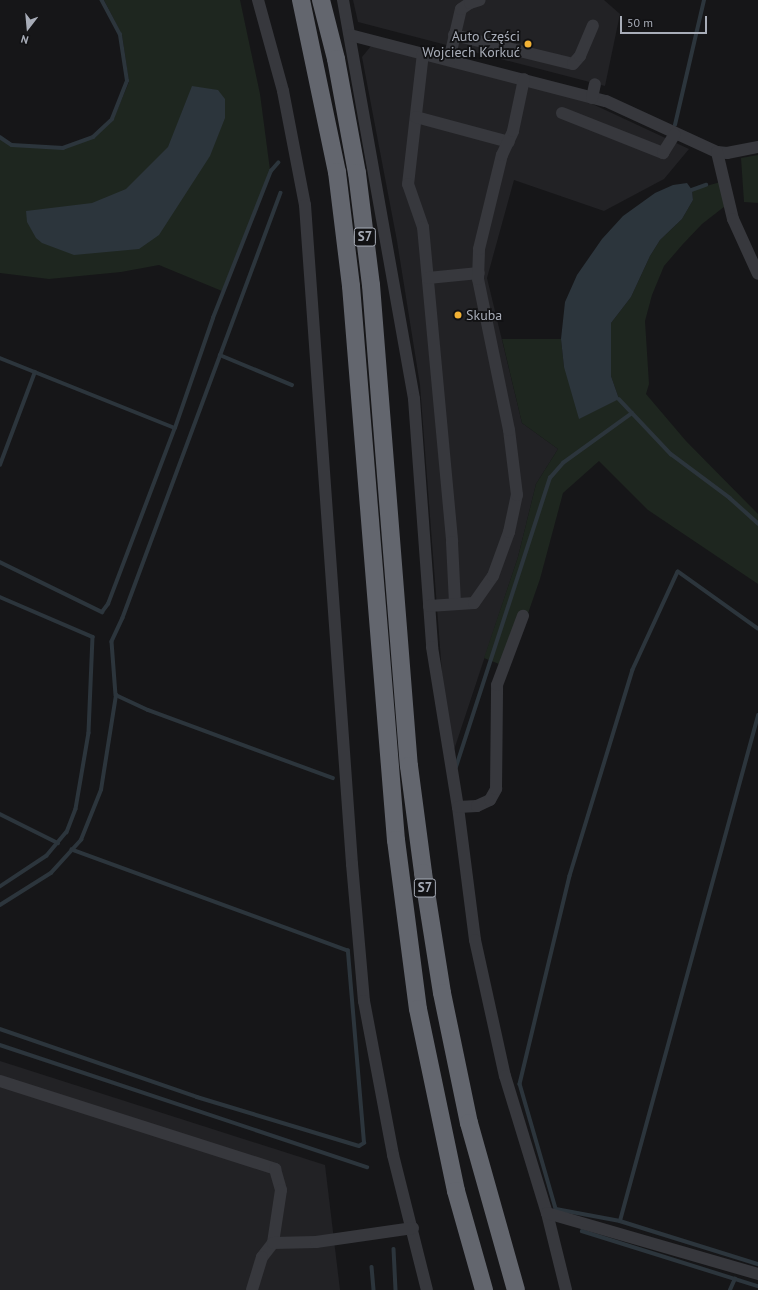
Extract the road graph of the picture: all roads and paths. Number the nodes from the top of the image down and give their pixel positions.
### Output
1 (258, 0) edge
2 (301, 0) edge
3 (321, 0) edge
4 (343, 0) edge
5 (480, 0) edge
6 (593, 26) dead end
7 (350, 35) junction
8 (454, 36) junction
9 (423, 53) junction
10 (449, 60) junction
11 (524, 80) junction
12 (595, 84) dead end
13 (592, 98) junction
14 (562, 113) dead end
15 (416, 118) junction
16 (675, 134) junction
17 (509, 142) junction
18 (758, 148) edge
19 (717, 152) junction
20 (479, 273) junction
21 (758, 274) edge
22 (428, 278) junction
23 (455, 604) junction
24 (429, 606) junction
25 (523, 616) dead end
26 (458, 807) junction
27 (0, 1081) edge
28 (547, 1213) junction
29 (413, 1228) junction
30 (273, 1243) junction
31 (758, 1274) edge
32 (252, 1290) edge
33 (427, 1290) edge
34 (484, 1290) edge
35 (516, 1290) edge
36 (566, 1290) edge

1 - 29 street
2 - 34 highway, S7
3 - 35 highway, S7
4 - 7 street
5 - 8 street
6 - 8 street
7 - 9 street
7 - 24 street
8 - 10 street
9 - 10 street
9 - 15 street
10 - 11 street
11 - 13 street
11 - 17 street
12 - 13 street
13 - 16 street
14 - 16 street
15 - 17 street
15 - 22 street
16 - 19 street
17 - 20 street
18 - 19 street
19 - 21 street
20 - 22 street
20 - 23 street
22 - 23 street
23 - 24 street
24 - 26 street
25 - 26 street
26 - 28 street
27 - 30 street
28 - 31 street
28 - 36 street
29 - 30 street
29 - 33 street
30 - 32 street

